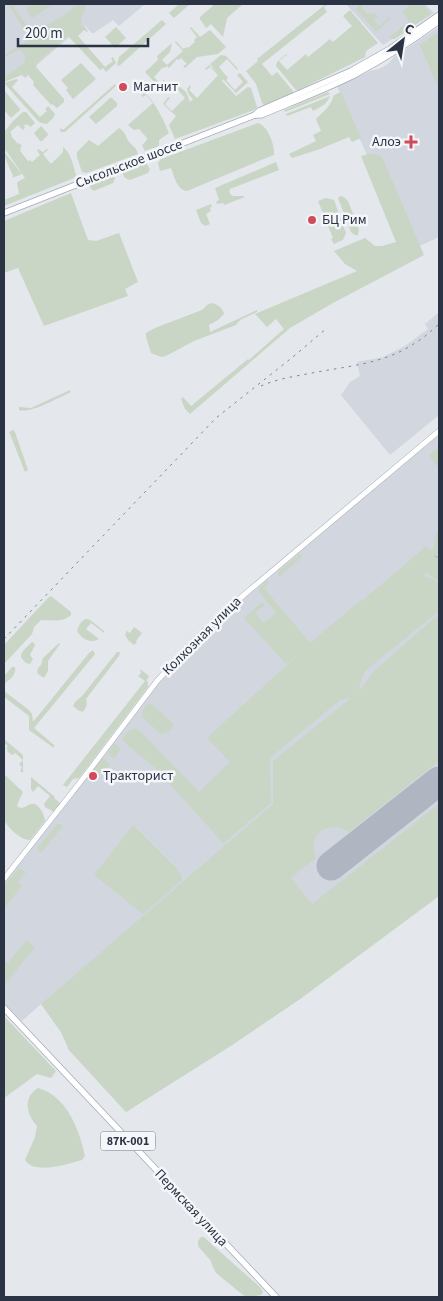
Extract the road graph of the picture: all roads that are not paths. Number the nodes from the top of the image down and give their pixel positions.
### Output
1 (439, 15) edge
2 (439, 21) edge
3 (254, 115) junction
4 (4, 213) edge
5 (439, 430) edge
6 (4, 879) edge
7 (4, 1008) edge
8 (276, 1297) edge

1 - 3 main road, Сысольское шоссе
2 - 3 main road, Сысольское шоссе
3 - 4 main road, Сысольское шоссе
5 - 6 street, Колхозная улица
7 - 8 main road, Пермская улица / 87К-001

